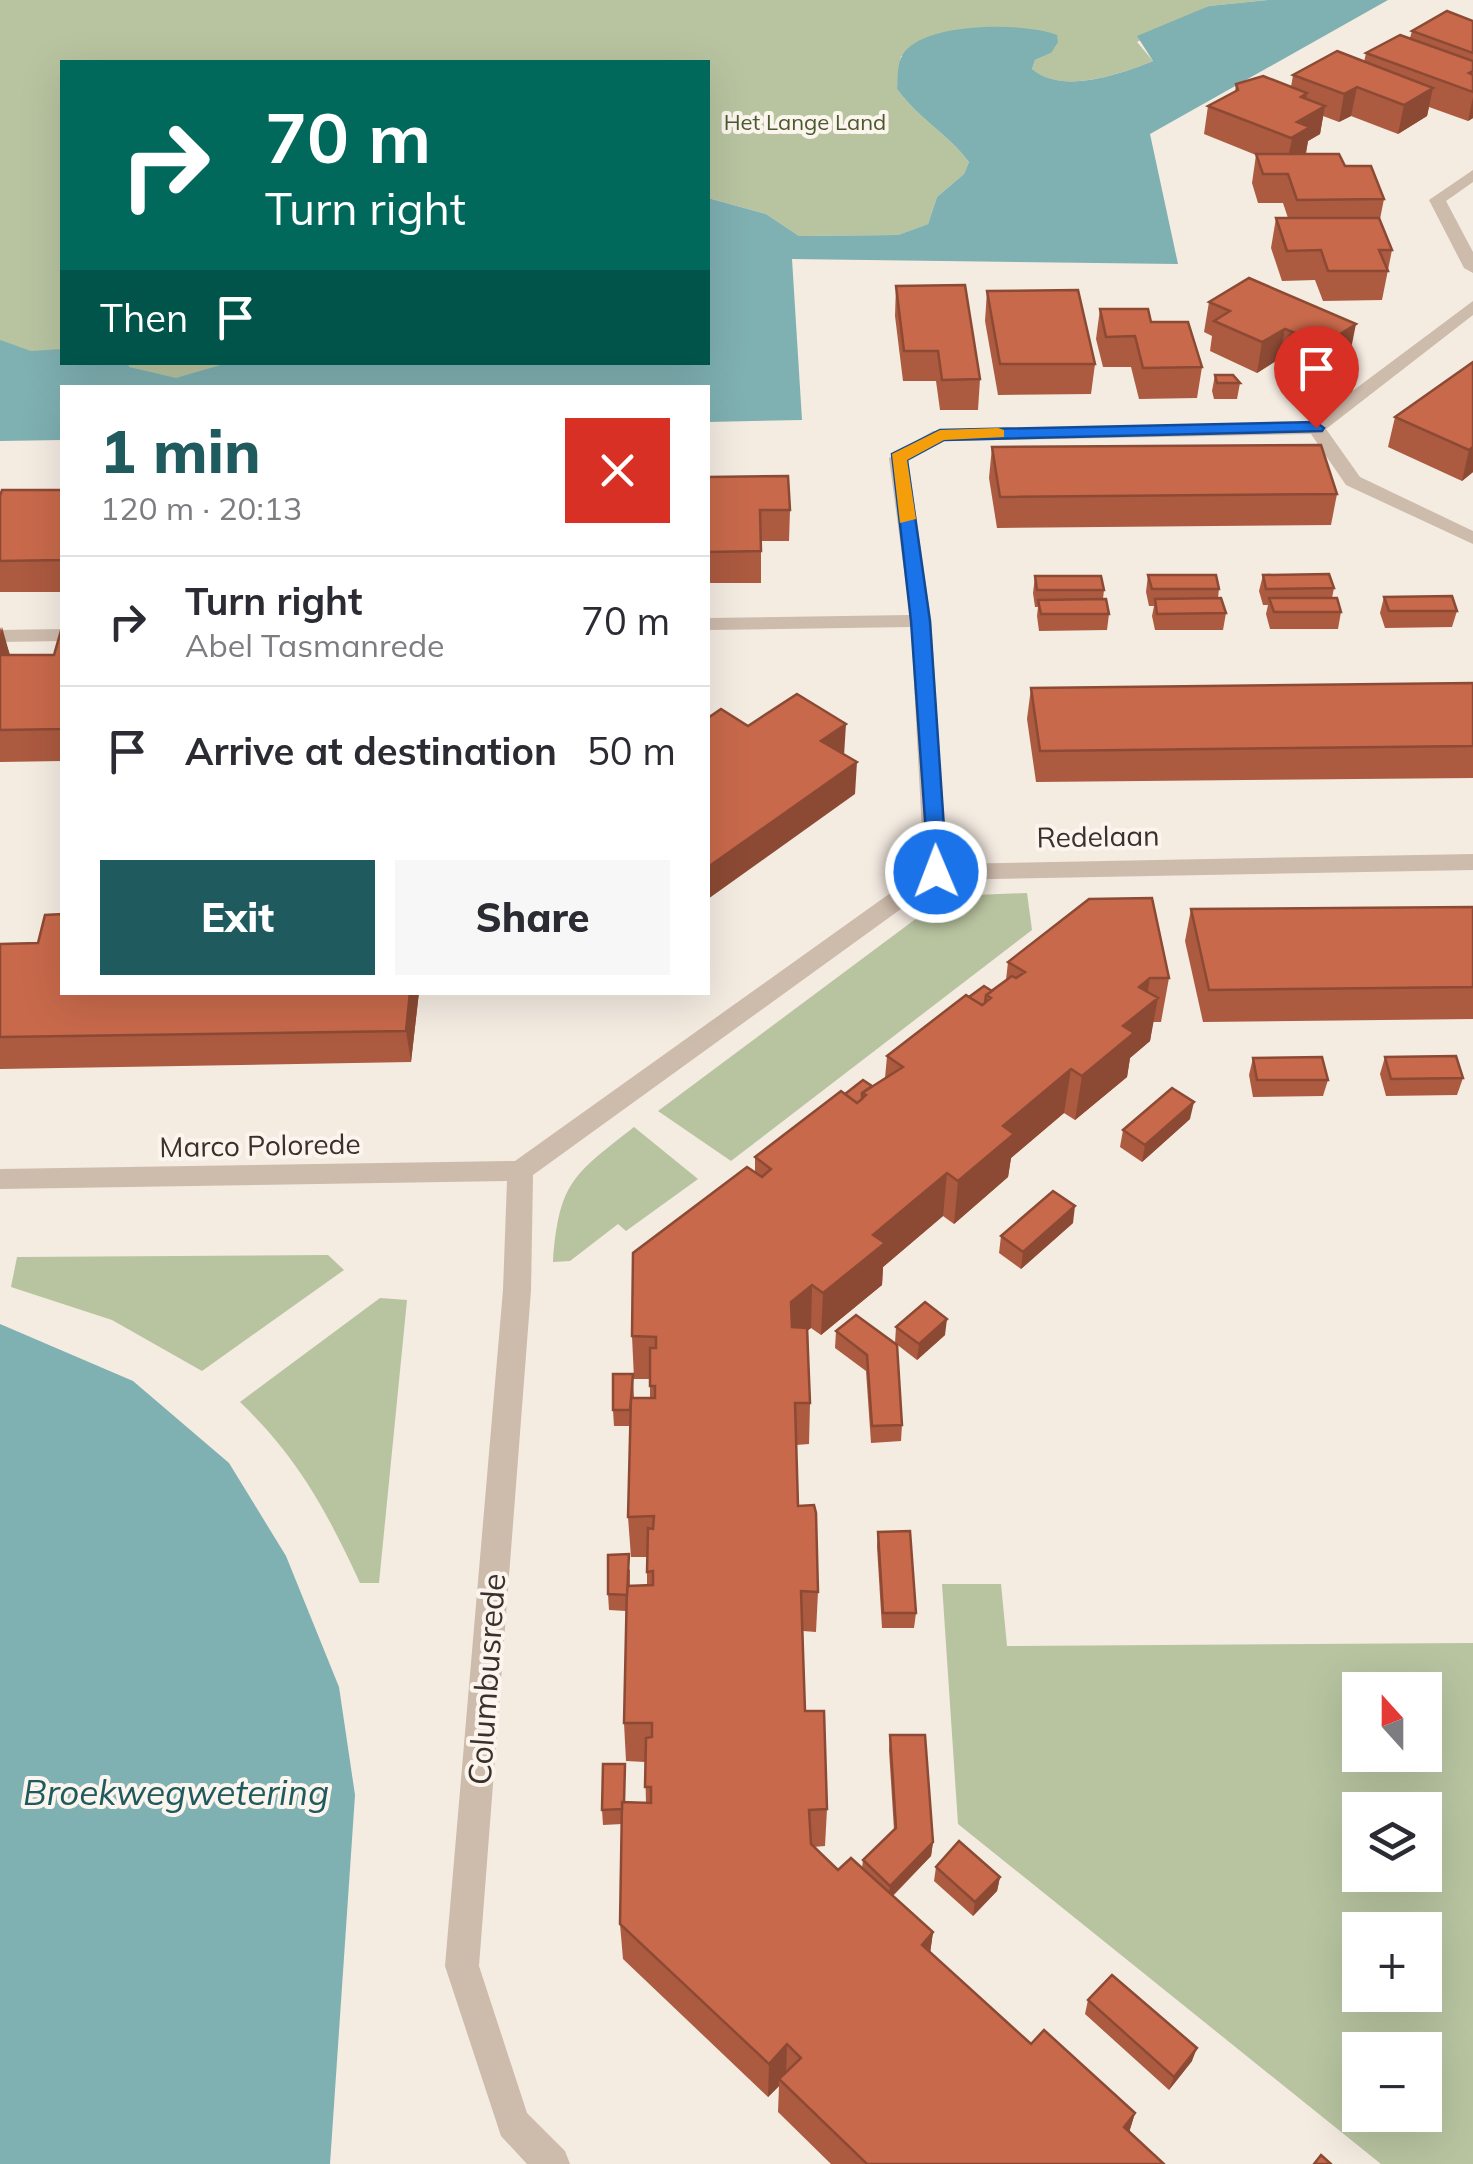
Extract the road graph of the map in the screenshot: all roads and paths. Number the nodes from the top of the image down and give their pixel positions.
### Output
1 (1473, 175) edge
2 (1473, 268) edge
3 (1473, 306) edge
4 (1316, 428) junction
5 (1473, 538) edge
6 (921, 621) junction
7 (710, 624) edge
8 (60, 635) edge
9 (0, 636) edge
10 (1473, 862) edge
11 (936, 872) junction
12 (520, 1171) junction
13 (0, 1179) edge
14 (552, 2164) edge

1 - 2 street
3 - 4 street
4 - 5 street
4 - 6 street
6 - 7 street
6 - 11 street
8 - 9 street
10 - 11 street, Redelaan
11 - 12 street
12 - 13 street, Marco Polorede
12 - 14 street, Columbusrede

